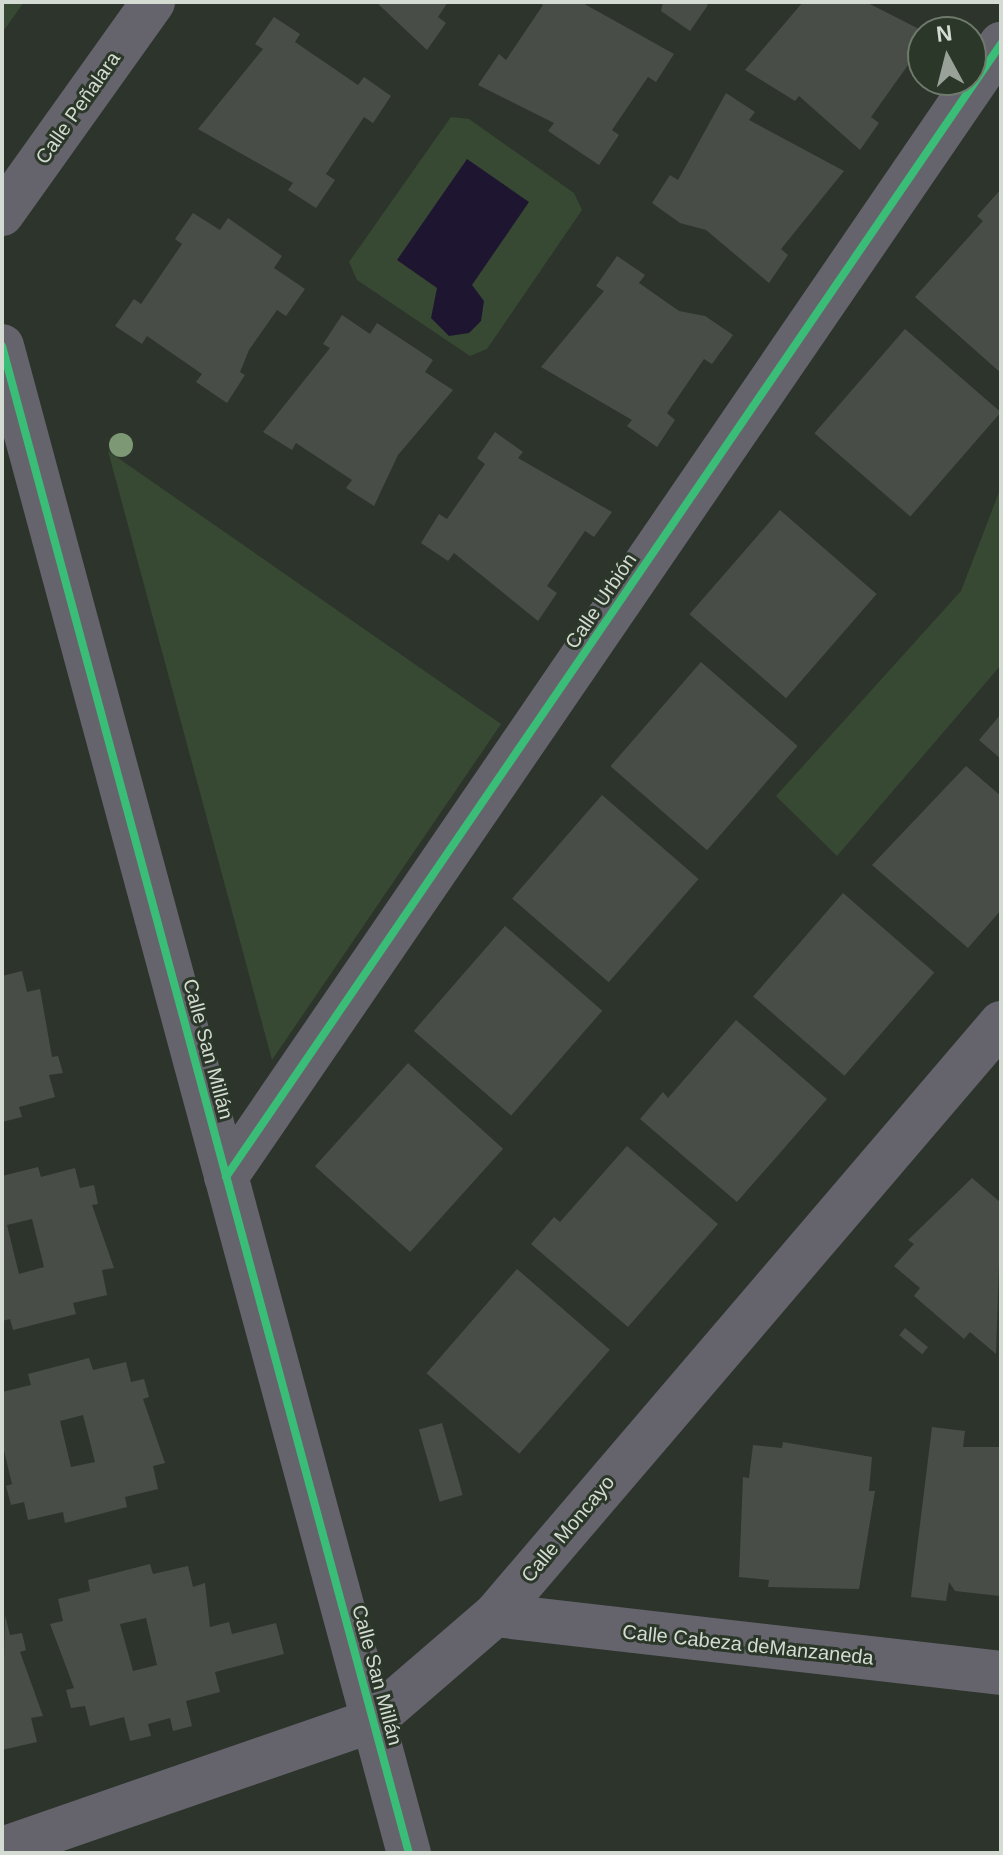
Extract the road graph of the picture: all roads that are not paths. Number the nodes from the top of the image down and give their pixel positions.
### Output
1 (153, 2) edge
2 (1001, 44) edge
3 (2, 214) edge
4 (2, 346) edge
5 (1001, 1023) edge
6 (226, 1177) junction
7 (495, 1615) junction
8 (1001, 1673) edge
9 (372, 1721) junction
10 (2, 1849) edge
11 (409, 1853) edge

1 - 3 street, Calle Peñalara
2 - 6 street, Calle Urbión
4 - 6 street, Calle San Millán
5 - 7 street, Calle Moncayo
6 - 9 street, Calle San Millán
7 - 8 street, Calle Cabeza deManzaneda
7 - 9 street, Calle Moncayo
9 - 10 street, Calle Moncayo
9 - 11 street, Calle San Millán

